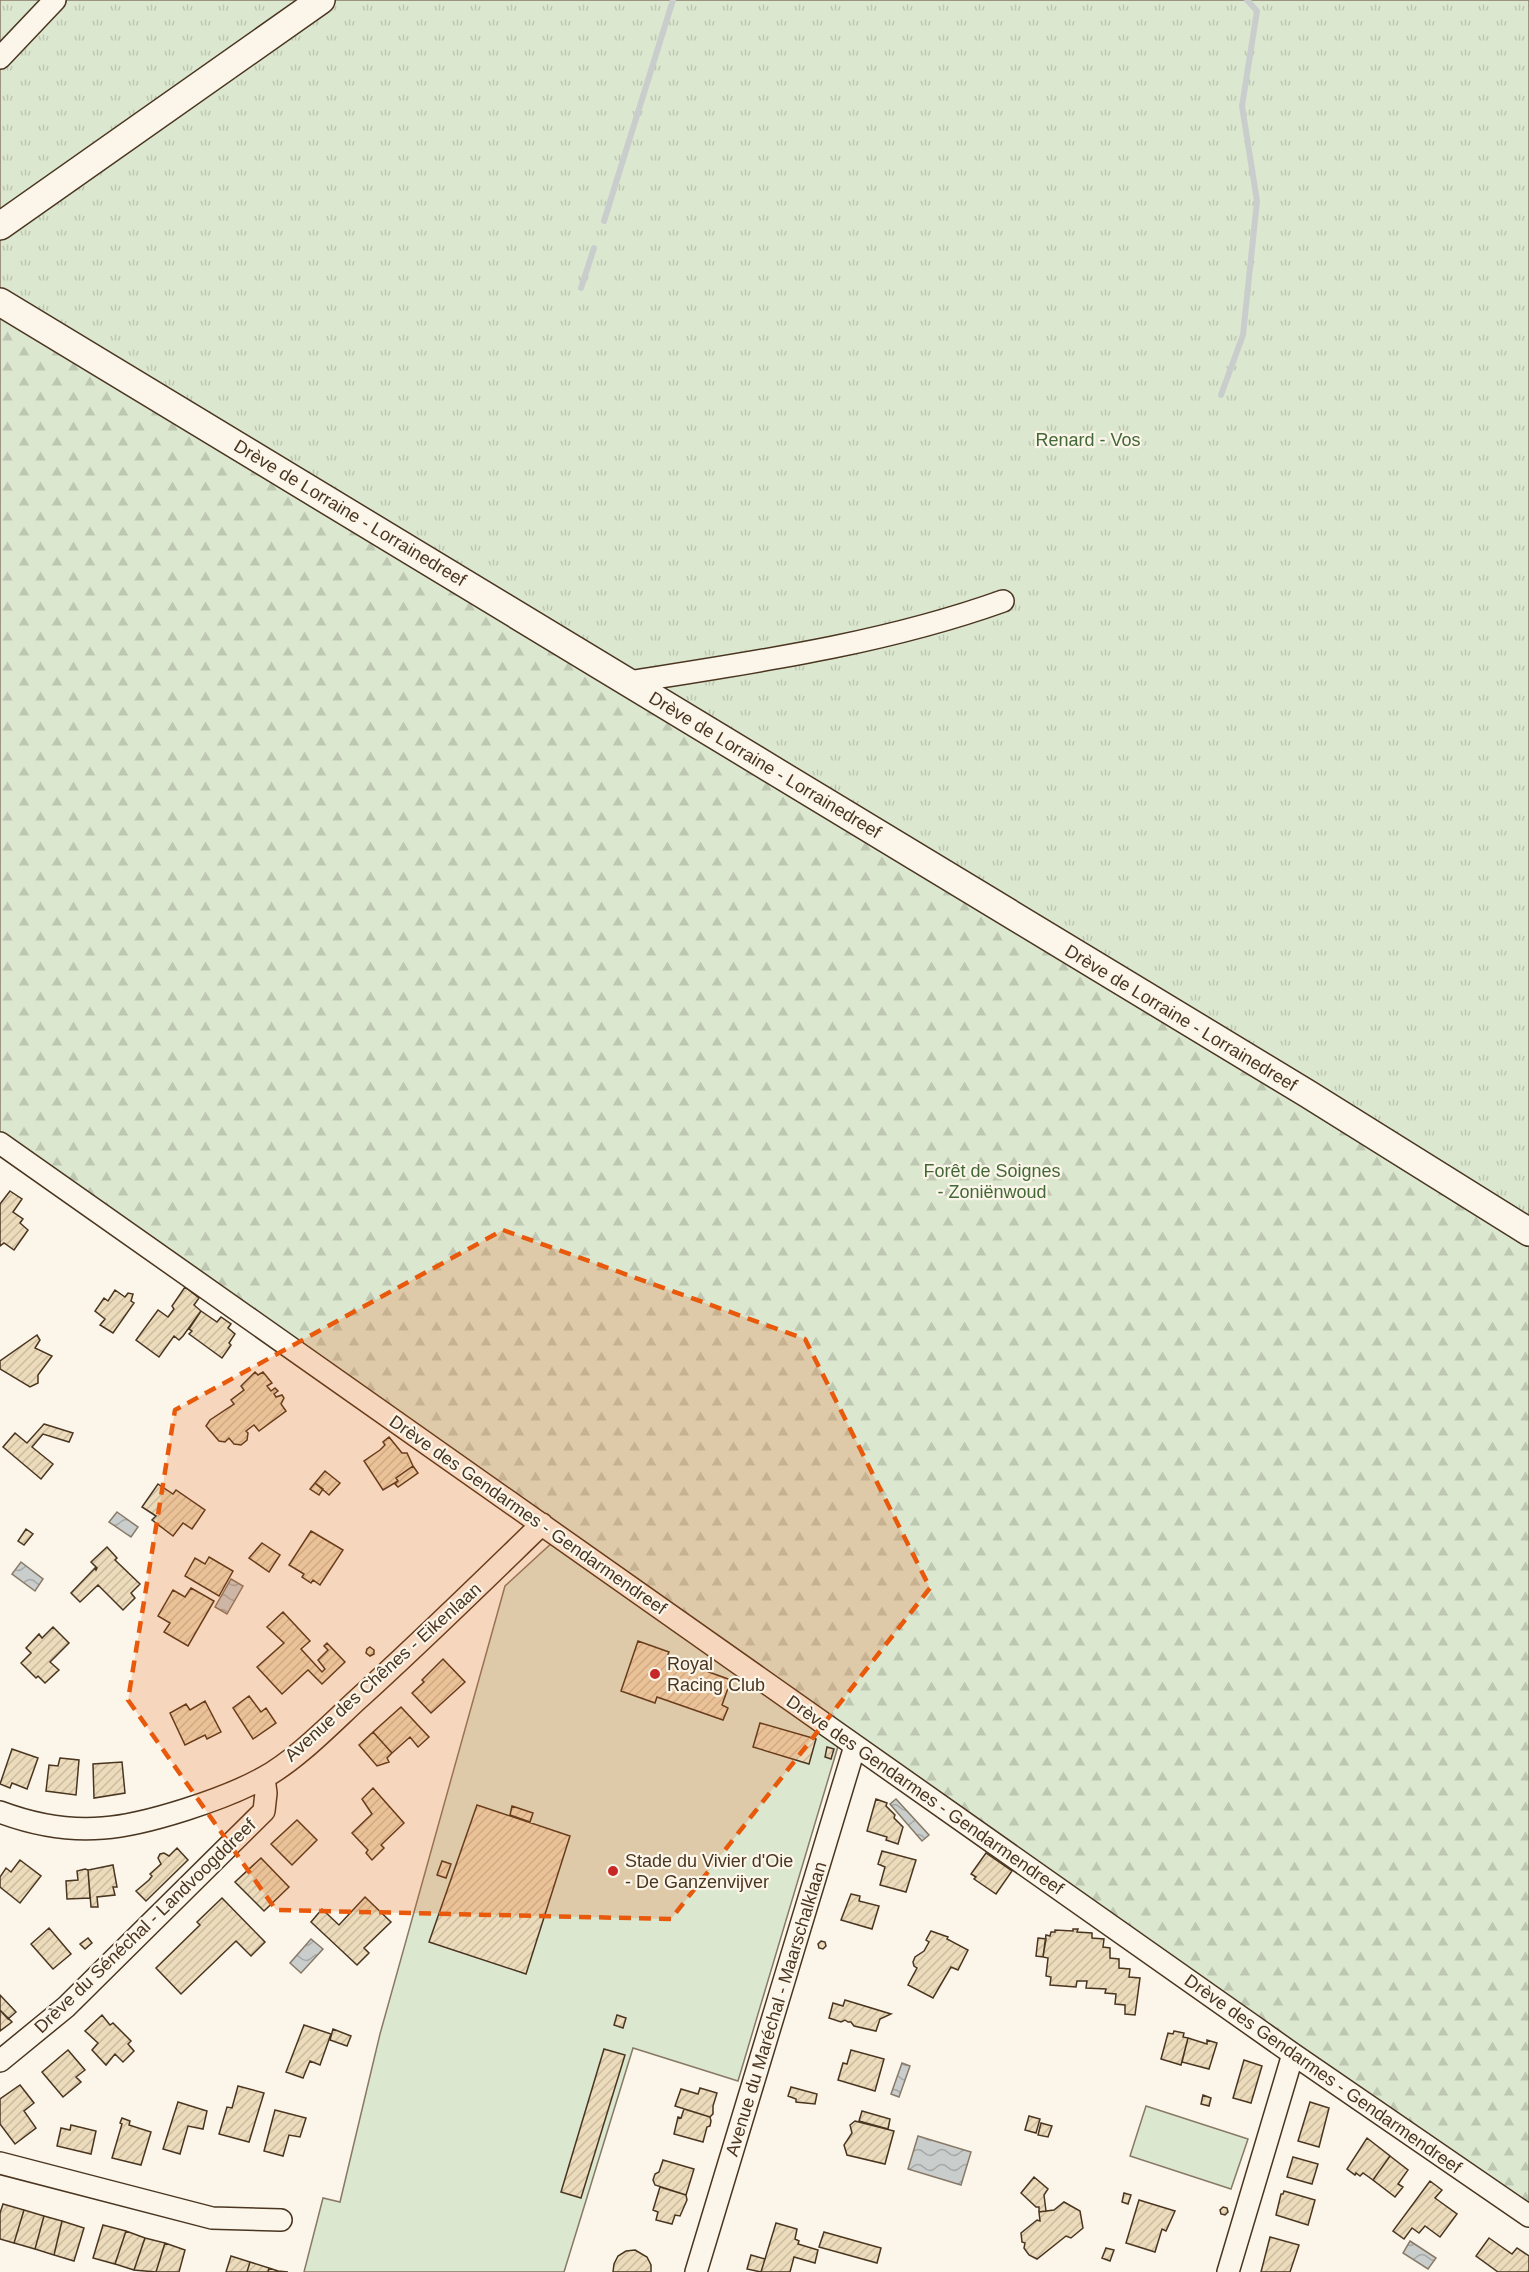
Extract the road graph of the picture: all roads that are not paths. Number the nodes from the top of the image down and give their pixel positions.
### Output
1 (55, 0) edge
2 (321, 0) edge
3 (0, 58) edge
4 (0, 226) edge
5 (0, 302) edge
6 (1004, 601) dead end
7 (629, 682) junction
8 (0, 1143) edge
9 (1529, 1232) edge
10 (546, 1527) junction
11 (855, 1746) junction
12 (264, 1778) junction
13 (0, 1812) edge
14 (1293, 2054) junction
15 (0, 2061) edge
16 (0, 2163) edge
17 (1529, 2216) edge
18 (280, 2220) dead end
19 (696, 2272) edge
20 (1228, 2272) edge

1 - 3 street
2 - 4 main road
5 - 7 main road, Drève de Lorraine - Lorrainedreef
6 - 7 street
7 - 9 main road, Drève de Lorraine - Lorrainedreef
8 - 10 street, Drève des Gendarmes - Gendarmendreef
10 - 11 street, Drève des Gendarmes - Gendarmendreef
10 - 12 street, Avenue des Chênes - Eikenlaan
11 - 14 street, Drève des Gendarmes - Gendarmendreef
11 - 19 street, Avenue du Maréchal - Maarschalklaan
12 - 13 street, Avenue des Chênes - Eikenlaan
12 - 15 street, Drève du Sénéchal - Landvoogddreef
14 - 17 street, Drève des Gendarmes - Gendarmendreef
14 - 20 street
16 - 18 street

